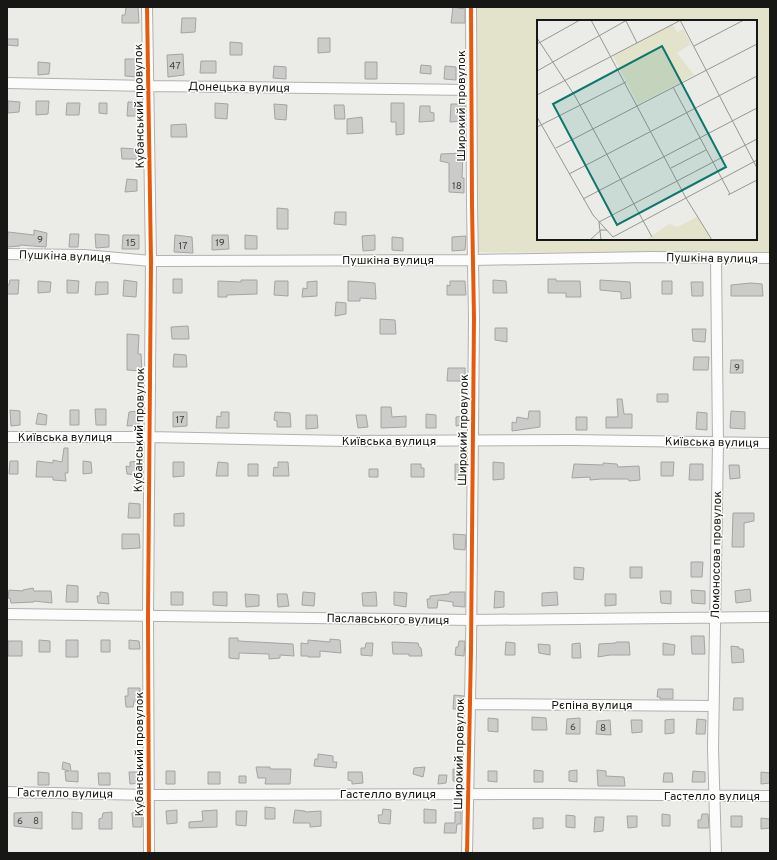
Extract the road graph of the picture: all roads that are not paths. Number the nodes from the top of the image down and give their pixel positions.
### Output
1 (147, 7) edge
2 (471, 7) edge
3 (7, 83) edge
4 (149, 86) junction
5 (471, 90) junction
6 (7, 254) edge
7 (716, 258) junction
8 (770, 258) edge
9 (473, 260) junction
10 (151, 261) junction
11 (7, 437) edge
12 (149, 437) junction
13 (472, 441) junction
14 (718, 442) junction
15 (770, 443) edge
16 (7, 614) edge
17 (148, 616) junction
18 (770, 617) edge
19 (715, 618) junction
20 (472, 620) junction
21 (470, 704) junction
22 (713, 706) junction
23 (7, 792) edge
24 (468, 794) junction
25 (149, 795) junction
26 (714, 796) junction
27 (770, 796) edge
28 (149, 853) edge
29 (467, 853) edge
30 (716, 853) edge

1 - 4 street, Кубанський провулок
2 - 5 street, Широкий провулок
3 - 4 street, Донецька вулиця
4 - 5 street, Донецька вулиця
4 - 10 street, Кубанський провулок
5 - 9 street, Широкий провулок
6 - 10 street, Пушкіна вулиця
7 - 8 street, Пушкіна вулиця
7 - 9 street, Пушкіна вулиця
7 - 14 street, Ломоносова провулок
9 - 10 street, Пушкіна вулиця
9 - 13 street, Широкий провулок
10 - 12 street, Кубанський провулок
11 - 12 street, Київська вулиця
12 - 13 street, Київська вулиця
12 - 17 street, Кубанський провулок
13 - 14 street, Київська вулиця
13 - 20 street, Широкий провулок
14 - 15 street, Київська вулиця
14 - 19 street, Ломоносова провулок
16 - 17 street, Паславського вулиця
17 - 20 street, Паславського вулиця
17 - 25 street, Кубанський провулок
18 - 19 street, Паславського вулиця
19 - 20 street, Паславського вулиця
19 - 22 street, Ломоносова провулок
20 - 21 street, Широкий провулок
21 - 22 street, Рєпіна вулиця
21 - 24 street, Широкий провулок
22 - 26 street, Ломоносова провулок
23 - 25 street, Гастелло вулиця
24 - 25 street, Гастелло вулиця
24 - 26 street, Гастелло вулиця
24 - 29 street, Широкий провулок
25 - 28 street, Кубанський провулок
26 - 27 street, Гастелло вулиця
26 - 30 street, Ломоносова провулок

